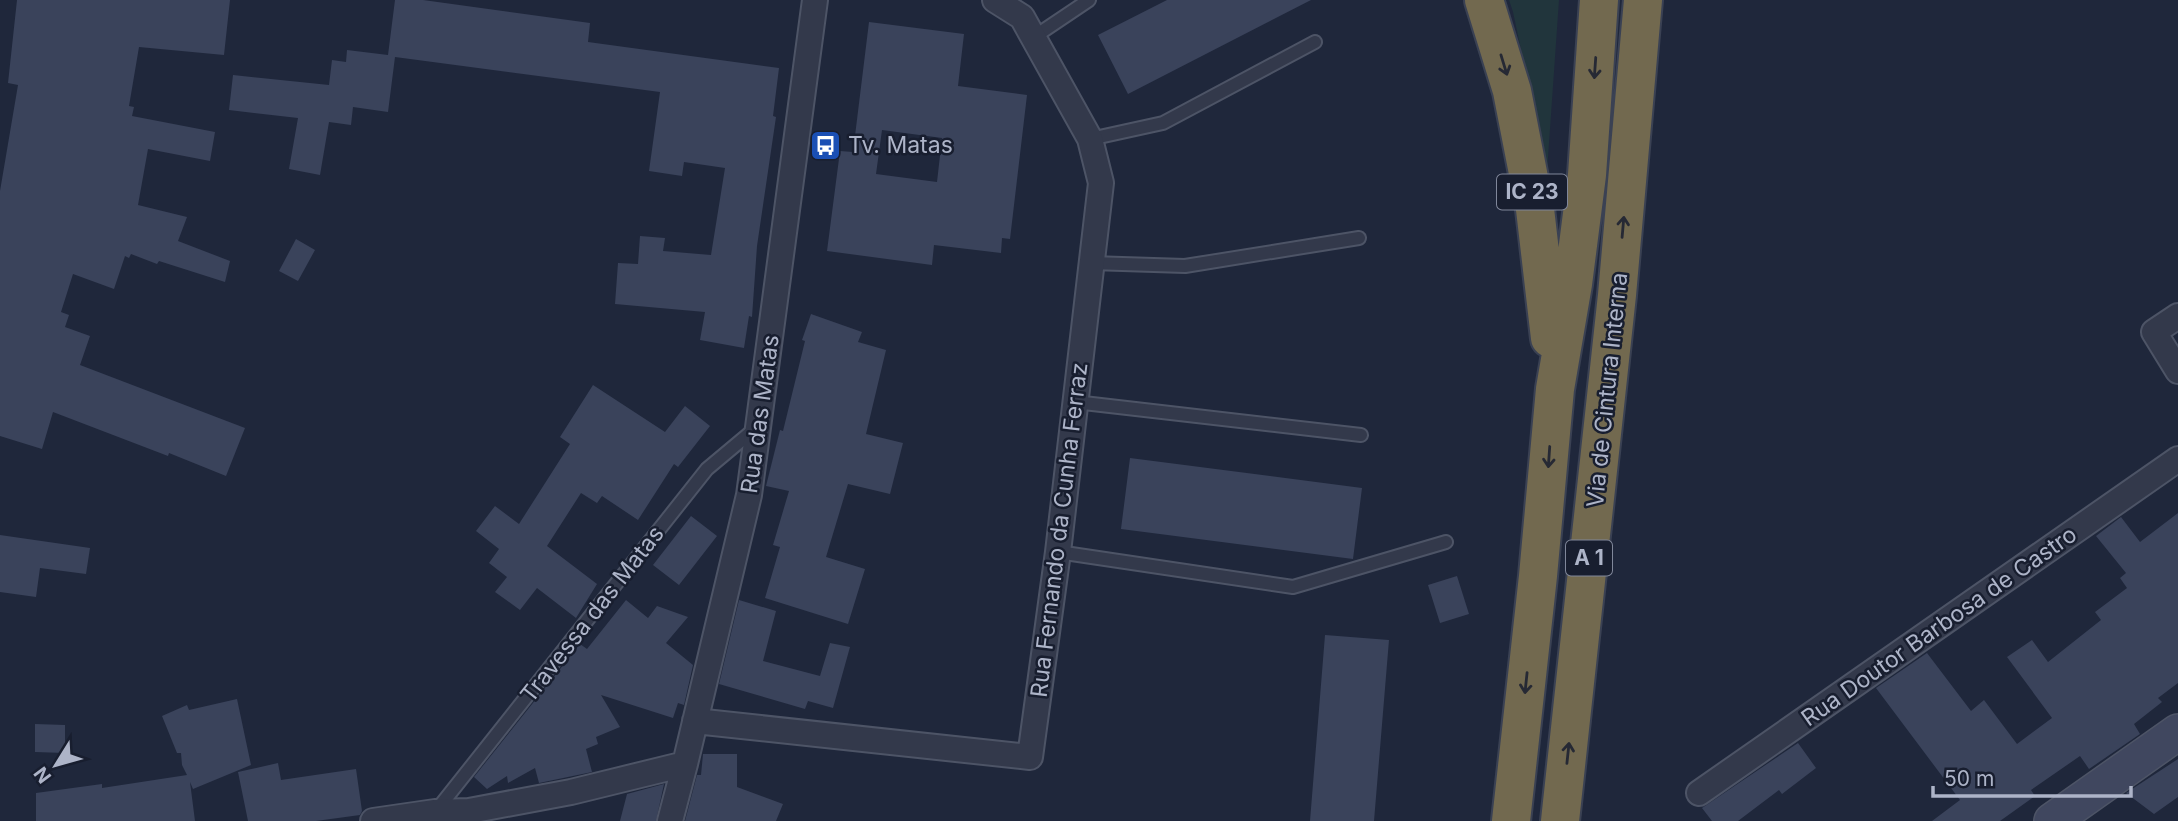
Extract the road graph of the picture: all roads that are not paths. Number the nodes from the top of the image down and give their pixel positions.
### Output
1 (815, 0) edge
2 (995, 0) edge
3 (1089, 0) edge
4 (1484, 0) edge
5 (1599, 0) edge
6 (1643, 0) edge
7 (1034, 37) junction
8 (1315, 42) dead end
9 (1090, 139) junction
10 (1359, 239) dead end
11 (1091, 262) junction
12 (2178, 316) edge
13 (2178, 372) edge
14 (1555, 389) junction
15 (1075, 402) junction
16 (758, 426) junction
17 (1361, 435) dead end
18 (2178, 459) edge
19 (1446, 542) dead end
20 (1058, 552) junction
21 (695, 721) junction
22 (2178, 732) edge
23 (685, 764) junction
24 (1699, 793) dead end
25 (435, 812) junction
26 (373, 821) edge
27 (670, 821) edge
28 (1511, 821) edge
29 (1560, 821) edge
30 (2052, 821) edge

1 - 16 street, Rua das Matas
2 - 7 street, Rua Fernando da Cunha Ferraz
3 - 7 lane
4 -> 14 highway, IC 23
5 -> 14 highway, A 1
29 -> 6 highway, Via de Cintura Interna / A 1
7 - 9 street, Rua Fernando da Cunha Ferraz
8 - 9 lane
9 - 11 street, Rua Fernando da Cunha Ferraz
10 - 11 lane
11 - 15 street, Rua Fernando da Cunha Ferraz
12 - 13 street
14 -> 28 highway, A 1
15 - 17 lane
15 - 20 street, Rua Fernando da Cunha Ferraz
16 - 21 street, Rua das Matas
16 - 25 lane, Travessa das Matas
18 - 24 street, Rua Doutor Barbosa de Castro
19 - 20 lane
20 - 21 street, Rua Fernando da Cunha Ferraz
21 - 23 street, Rua das Matas
22 - 30 main road
23 - 25 street
23 - 27 street, Rua das Matas
25 - 26 street

